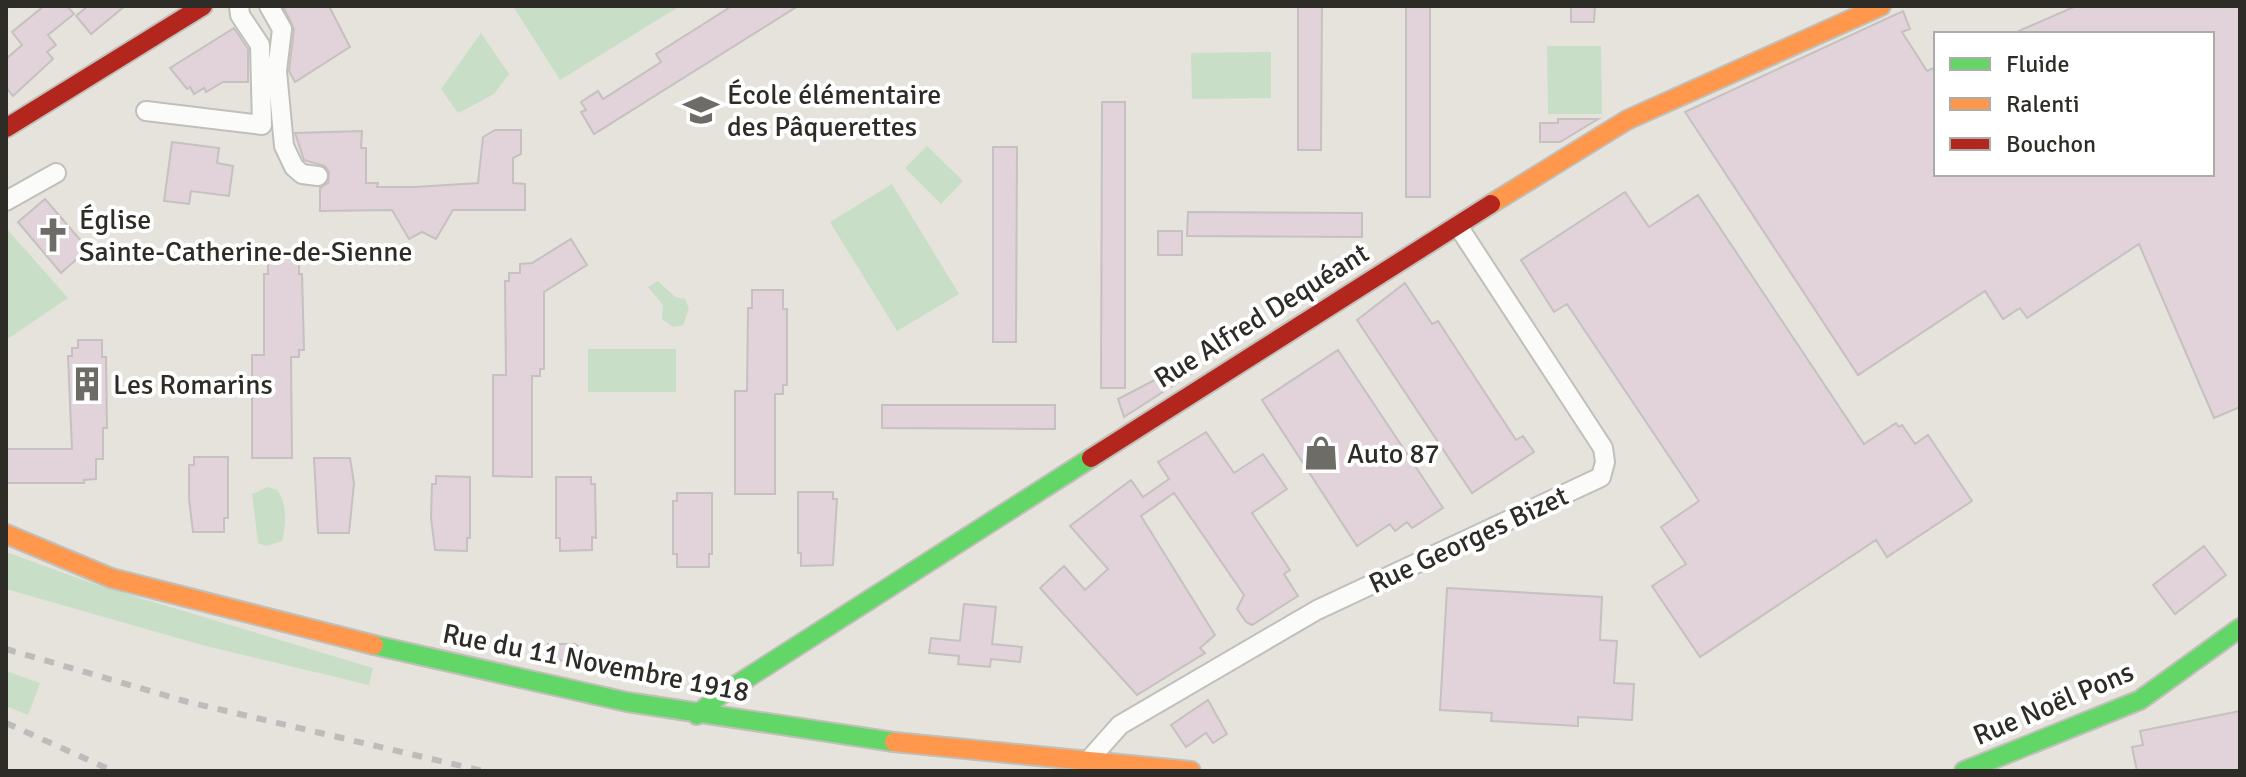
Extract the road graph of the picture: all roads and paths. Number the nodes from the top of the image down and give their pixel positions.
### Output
1 (203, 6) edge
2 (239, 6) edge
3 (269, 6) edge
4 (1881, 6) edge
5 (146, 111) dead end
6 (6, 128) edge
7 (56, 173) dead end
8 (318, 176) dead end
9 (6, 201) edge
10 (1458, 226) junction
11 (6, 534) edge
12 (2240, 628) edge
13 (697, 715) junction
14 (1088, 761) junction
15 (1191, 771) edge
16 (1964, 771) edge

1 - 6 street
2 - 5 street
3 - 8 street
4 - 10 street, Rue Alfred Dequéant
7 - 9 street
10 - 13 street, Rue Alfred Dequéant
10 - 14 street, Rue Georges Bizet
11 - 13 street, Rue du 11 Novembre 1918
12 - 16 street, Rue Noël Pons
13 - 14 street, Rue du 11 Novembre 1918
14 - 15 street, Rue du 11 Novembre 1918

